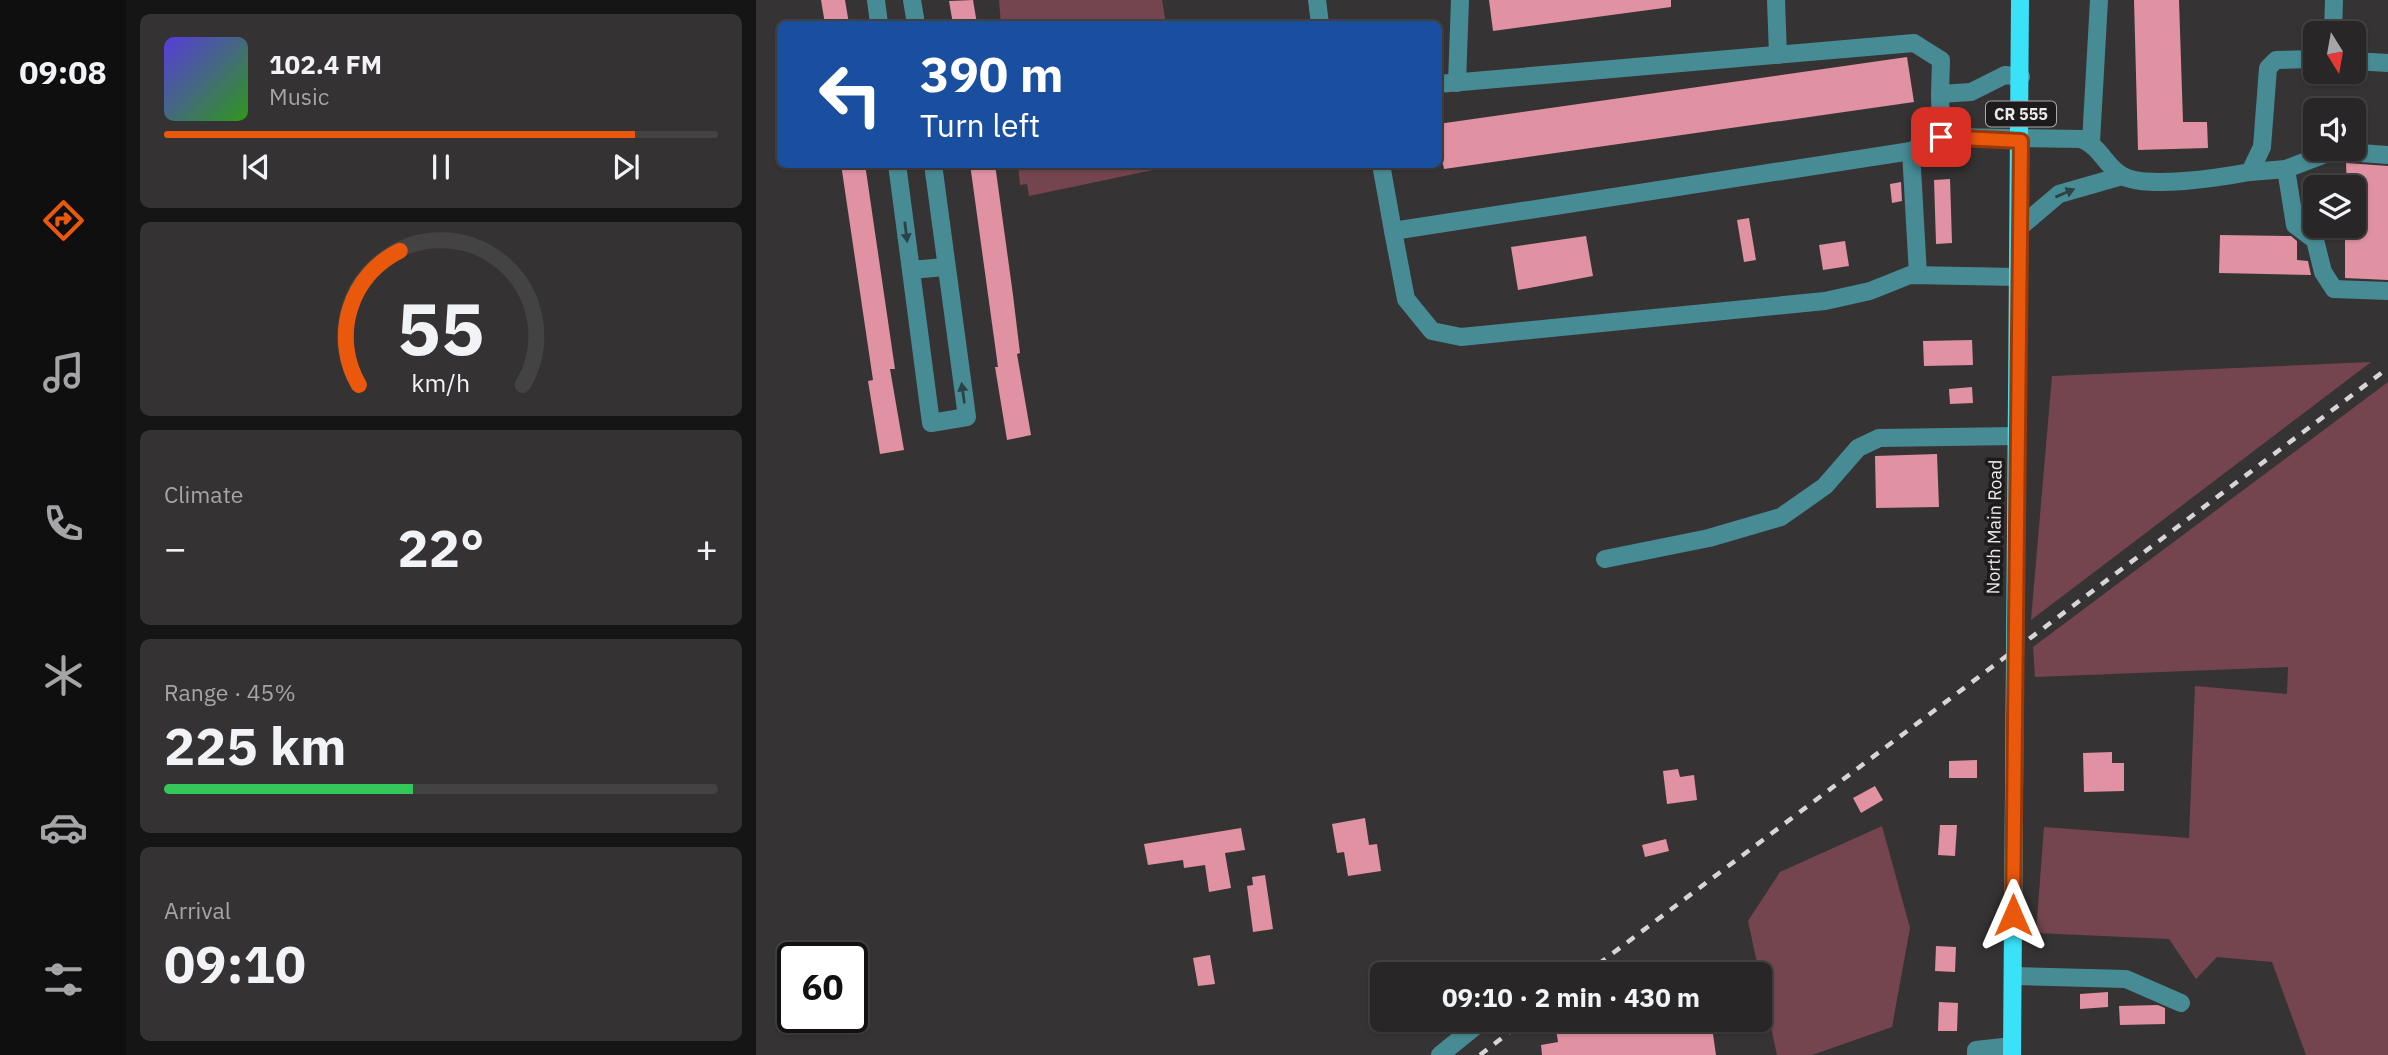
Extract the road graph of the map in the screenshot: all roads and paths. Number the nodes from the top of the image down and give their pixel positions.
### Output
1 (876, 0) edge
2 (912, 0) edge
3 (1317, 0) edge
4 (1460, 0) edge
5 (1776, 0) edge
6 (2020, 0) edge
7 (2098, 0) edge
8 (2334, 0) edge
9 (879, 21) edge
10 (916, 21) edge
11 (1320, 21) edge
12 (2333, 21) edge
13 (1778, 55) junction
14 (2303, 59) edge
15 (2366, 62) edge
16 (2388, 63) edge
17 (2021, 77) junction
18 (1457, 83) junction
19 (1442, 84) edge
20 (1940, 94) junction
21 (1941, 137) junction
22 (2021, 141) junction
23 (2091, 142) junction
24 (1911, 151) junction
25 (2388, 155) edge
26 (898, 168) edge
27 (933, 168) edge
28 (1382, 168) edge
29 (2286, 169) junction
30 (2250, 172) junction
31 (2122, 176) junction
32 (2019, 228) junction
33 (1393, 230) junction
34 (945, 267) junction
35 (911, 270) junction
36 (1918, 275) junction
37 (2018, 277) junction
38 (2388, 291) edge
39 (2016, 436) junction
40 (1605, 559) dead end
41 (2012, 976) junction
42 (2181, 1003) dead end
43 (1468, 1032) edge
44 (2012, 1051) edge
45 (1440, 1055) edge
46 (1976, 1055) edge

1 - 9 street
2 - 10 street
3 - 11 street
4 - 18 street
5 - 13 street
6 - 17 main road, North Main Road / CR 555
7 - 23 street
8 - 12 street
13 - 18 street
13 - 20 street
14 - 30 street
15 - 16 street
17 - 20 street
17 - 22 main road, North Main Road / CR 555
18 - 19 street
20 - 21 street
21 - 22 street
21 - 24 street
22 - 23 street
22 - 32 main road, North Main Road / CR 555
23 - 31 street
24 - 33 street
24 - 36 street
25 - 29 street
26 -> 35 street
27 - 34 street
28 - 33 street
29 - 30 street
29 - 38 street
30 - 31 street
32 -> 31 street
32 - 37 main road, North Main Road / CR 555
33 - 36 street
34 - 35 street
35 -> 34 street
36 - 37 street
37 - 39 main road, North Main Road / CR 555
39 - 40 street
39 - 41 main road, North Main Road / CR 555
41 - 42 street
41 - 44 main road, North Main Road / CR 555
43 - 45 street
44 - 46 street

